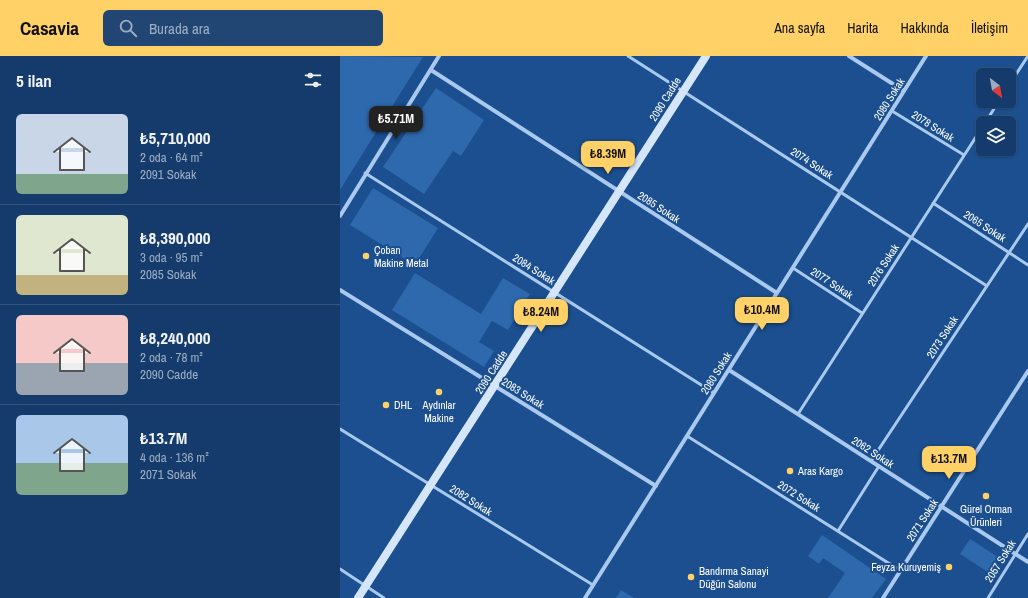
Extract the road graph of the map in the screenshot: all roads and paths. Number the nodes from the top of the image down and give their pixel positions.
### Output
1 (439, 56) edge
2 (628, 56) edge
3 (706, 56) edge
4 (849, 56) edge
5 (926, 56) edge
6 (1028, 56) edge
7 (430, 70) junction
8 (1016, 74) edge
9 (683, 91) junction
10 (904, 91) junction
11 (892, 111) junction
12 (976, 137) edge
13 (964, 156) junction
14 (365, 173) junction
15 (619, 192) junction
16 (841, 192) junction
17 (933, 203) junction
18 (340, 216) edge
19 (1028, 224) edge
20 (911, 237) junction
21 (1009, 252) junction
22 (1028, 265) edge
23 (793, 268) junction
24 (987, 286) junction
25 (340, 290) edge
26 (555, 292) junction
27 (777, 293) junction
28 (862, 313) junction
29 (729, 370) junction
30 (1028, 371) edge
31 (495, 386) junction
32 (714, 393) junction
33 (798, 414) junction
34 (340, 429) edge
35 (687, 436) junction
36 (871, 461) junction
37 (879, 466) junction
38 (431, 485) junction
39 (656, 486) junction
40 (942, 506) junction
41 (838, 531) junction
42 (1028, 534) edge
43 (1015, 554) junction
44 (1028, 562) edge
45 (340, 570) edge
46 (901, 571) junction
47 (593, 585) junction
48 (366, 586) junction
49 (358, 598) edge
50 (384, 598) edge
51 (585, 598) edge
52 (883, 598) edge
53 (988, 598) edge

1 - 7 street
2 - 9 lane, 2074 Sokak
3 - 9 street, 2090 Cadde
4 - 10 street
5 - 10 street, 2080 Sokak
6 - 8 lane
7 - 14 street
7 - 15 street, 2085 Sokak
9 - 15 street, 2090 Cadde
9 - 16 lane, 2074 Sokak
10 - 11 street, 2080 Sokak
11 - 13 lane, 2078 Sokak
11 - 16 street, 2080 Sokak
12 - 13 lane, 2076 Sokak
13 - 17 lane, 2076 Sokak
14 - 18 street
14 - 26 lane, 2084 Sokak
15 - 26 street, 2090 Cadde
15 - 27 street, 2085 Sokak
16 - 20 lane, 2074 Sokak
16 - 23 street, 2080 Sokak
17 - 20 lane, 2076 Sokak
17 - 21 lane, 2065 Sokak
19 - 21 lane, 2073 Sokak
20 - 24 lane, 2074 Sokak
20 - 28 lane, 2076 Sokak
21 - 22 lane, 2065 Sokak
21 - 24 lane, 2073 Sokak
23 - 27 street, 2080 Sokak
23 - 28 lane, 2077 Sokak
24 - 36 lane, 2073 Sokak
25 - 31 street, 2083 Sokak
26 - 31 street, 2090 Cadde
26 - 32 lane, 2084 Sokak
27 - 29 street, 2080 Sokak
28 - 33 lane, 2076 Sokak
29 - 32 street, 2080 Sokak
29 - 33 street, 2062 Sokak
30 - 40 street, 2071 Sokak
31 - 38 street, 2090 Cadde
31 - 39 street, 2083 Sokak
32 - 35 street, 2080 Sokak
33 - 36 street, 2062 Sokak
34 - 38 lane, 2082 Sokak
35 - 39 street, 2080 Sokak
35 - 41 lane, 2072 Sokak
36 - 37 street, 2062 Sokak
37 - 40 street, 2062 Sokak
37 - 41 lane
38 - 47 lane, 2082 Sokak
38 - 48 street, 2090 Cadde
39 - 47 street, 2080 Sokak
40 - 43 street, 2062 Sokak
40 - 46 street, 2071 Sokak
41 - 46 lane, 2072 Sokak
42 - 43 lane, 2057 Sokak
43 - 44 street, 2062 Sokak
43 - 53 lane, 2057 Sokak
45 - 48 lane
46 - 52 street, 2071 Sokak
47 - 51 street, 2080 Sokak
48 - 49 street, 2090 Cadde
48 - 50 lane

